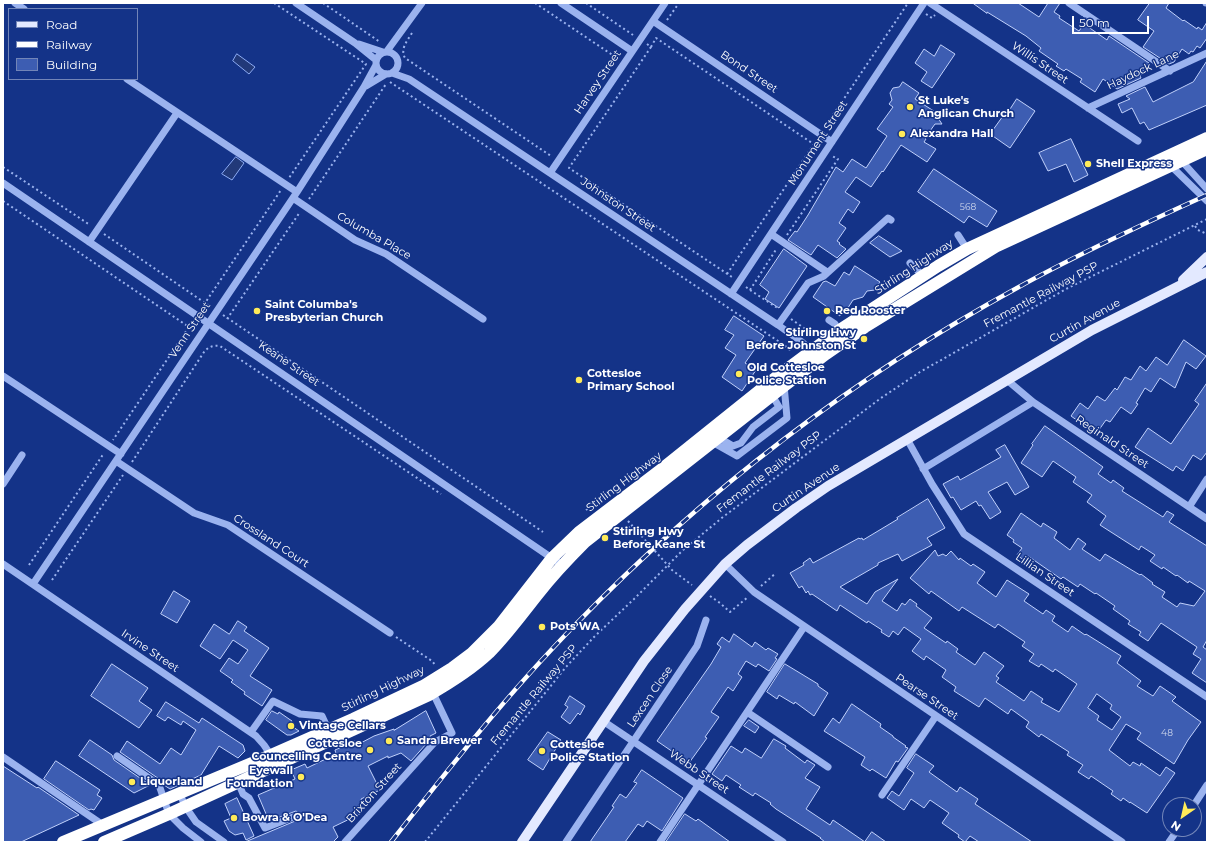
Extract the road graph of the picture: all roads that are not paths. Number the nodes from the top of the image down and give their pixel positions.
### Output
1 (296, 3) edge
2 (422, 3) edge
3 (561, 3) edge
4 (665, 3) edge
5 (924, 3) edge
6 (930, 3) edge
7 (1069, 3) edge
8 (653, 21) junction
9 (398, 37) junction
10 (355, 43) junction
11 (632, 51) junction
12 (385, 52) junction
13 (1207, 53) edge
14 (395, 55) junction
15 (376, 63) junction
16 (398, 65) junction
17 (1170, 71) junction
18 (389, 73) junction
19 (409, 79) junction
20 (128, 80) edge
21 (364, 87) junction
22 (1088, 108) junction
23 (178, 113) junction
24 (1207, 138) edge
25 (1138, 141) dead end
26 (832, 142) junction
27 (1207, 149) edge
28 (1173, 160) junction
29 (550, 173) junction
30 (3, 183) edge
31 (1207, 190) edge
32 (295, 195) junction
33 (1207, 201) edge
34 (891, 220) dead end
35 (771, 234) junction
36 (958, 236) dead end
37 (89, 242) junction
38 (967, 249) junction
39 (1207, 257) edge
40 (910, 263) dead end
41 (827, 272) junction
42 (1207, 272) edge
43 (923, 276) junction
44 (1177, 286) junction
45 (731, 294) junction
46 (483, 320) dead end
47 (829, 320) dead end
48 (208, 322) junction
49 (778, 325) junction
50 (838, 331) junction
51 (812, 351) junction
52 (3, 376) edge
53 (781, 380) junction
54 (1007, 380) junction
55 (772, 395) junction
56 (1033, 402) junction
57 (713, 437) junction
58 (907, 439) junction
59 (121, 454) junction
60 (22, 455) dead end
61 (116, 461) junction
62 (923, 469) junction
63 (1207, 479) edge
64 (3, 484) edge
65 (1188, 507) junction
66 (1207, 519) edge
67 (557, 561) junction
68 (3, 564) edge
69 (725, 564) junction
70 (33, 584) junction
71 (706, 620) dead end
72 (804, 627) junction
73 (390, 633) road end
74 (433, 693) junction
75 (1207, 697) edge
76 (747, 712) junction
77 (936, 716) junction
78 (603, 721) junction
79 (328, 729) junction
80 (251, 732) junction
81 (633, 742) junction
82 (117, 756) dead end
83 (3, 757) edge
84 (273, 760) junction
85 (828, 767) dead end
86 (238, 782) junction
87 (698, 784) junction
88 (1207, 785) edge
89 (180, 794) junction
90 (882, 795) dead end
91 (1199, 797) edge
92 (164, 800) junction
93 (185, 806) junction
94 (170, 814) junction
95 (296, 816) dead end
96 (103, 825) junction
97 (63, 842) edge
98 (104, 842) edge
99 (201, 842) edge
100 (224, 842) edge
101 (346, 842) edge
102 (522, 842) edge
103 (566, 842) edge
104 (660, 842) edge
105 (783, 842) edge
106 (1122, 842) edge

1 - 10 street
2 - 9 street
3 - 11 street
4 - 8 street, Harvey Street
5 - 26 street, Monument Street
6 - 22 street, Willis Street
7 - 17 street
8 - 11 street, Harvey Street
8 - 26 street, Bond Street
9 - 12 street
9 - 14 street
10 - 12 street
10 - 15 street
11 - 29 street, Harvey Street
12 - 14 street
12 - 15 street
13 - 17 street, Haydock Lane
14 - 16 street
15 - 18 street
15 - 21 street, Venn Street
16 - 18 street
16 - 19 street, Johnston Street
17 - 22 street, Haydock Lane
18 - 19 street, Johnston Street
18 - 21 street, Venn Street
19 - 29 street, Johnston Street
20 - 23 street, Columba Place
21 - 32 street, Venn Street
22 - 25 street, Willis Street
23 - 32 street, Columba Place
23 - 37 street
24 - 28 highway, Stirling Highway
26 - 35 street, Monument Street
27 - 28 highway, Stirling Highway
28 - 31 street
28 - 33 street
28 - 38 highway, Stirling Highway
28 - 53 highway, Stirling Highway
29 - 45 street, Johnston Street
30 - 37 street, Keane Street
32 - 46 street, Columba Place
32 - 48 street, Venn Street
34 - 41 street
35 - 41 street
35 - 45 street, Monument Street
36 - 38 street
37 - 48 street, Keane Street
38 - 43 highway, Stirling Highway
39 - 44 main road
40 - 43 street
41 - 49 street
42 - 44 main road, Curtin Avenue
43 - 50 highway, Stirling Highway
44 - 54 main road, Curtin Avenue
45 - 49 street, Johnston Street
47 - 50 street
48 - 59 street, Venn Street
48 - 67 street, Keane Street
49 - 51 street, Johnston Street
50 - 51 highway, Stirling Highway
51 - 53 highway, Stirling Highway
52 - 59 street
53 - 55 highway, Stirling Highway
53 - 57 highway, Stirling Highway
53 - 57 street
54 - 56 street, Reginald Street
54 - 58 main road, Curtin Avenue
55 - 57 highway, Stirling Highway
55 - 57 street
56 - 62 street
56 - 65 street, Reginald Street
57 - 67 highway, Stirling Highway
58 - 62 street, Lillian Street
58 - 69 main road, Curtin Avenue
59 - 61 street, Venn Street
60 - 64 street
61 - 70 street, Venn Street
61 - 73 street, Crossland Court
62 - 75 street, Lillian Street
63 - 65 street
65 - 66 street, Reginald Street
67 - 74 highway, Stirling Highway
67 - 79 highway, Stirling Highway
68 - 70 street, Irvine Street
69 - 72 street, Pearse Street
69 - 78 main road, Curtin Avenue
70 - 80 street, Irvine Street
71 - 81 street, Lexcen Close
72 - 76 street
72 - 77 street, Pearse Street
74 - 84 highway, Stirling Highway
74 - 101 street, Brixton Street
76 - 85 street
76 - 87 street
77 - 90 street
77 - 106 street, Pearse Street
78 - 81 street, Webb Street
78 - 102 main road, Curtin Avenue
79 - 80 street
79 - 84 highway, Stirling Highway
80 - 84 street, Irvine Street
81 - 87 street, Webb Street
81 - 103 street, Lexcen Close
82 - 92 street
83 - 96 street
84 - 86 highway, Stirling Highway
84 - 89 highway, Stirling Highway
86 - 93 highway, Stirling Highway
86 - 95 street
87 - 104 street
87 - 105 street, Webb Street
88 - 91 street
89 - 92 highway, Stirling Highway
89 - 93 street
92 - 94 street
92 - 96 highway, Stirling Highway
93 - 94 highway, Stirling Highway
93 - 100 street
94 - 98 highway, Stirling Highway
94 - 99 street
96 - 97 highway, Stirling Highway

